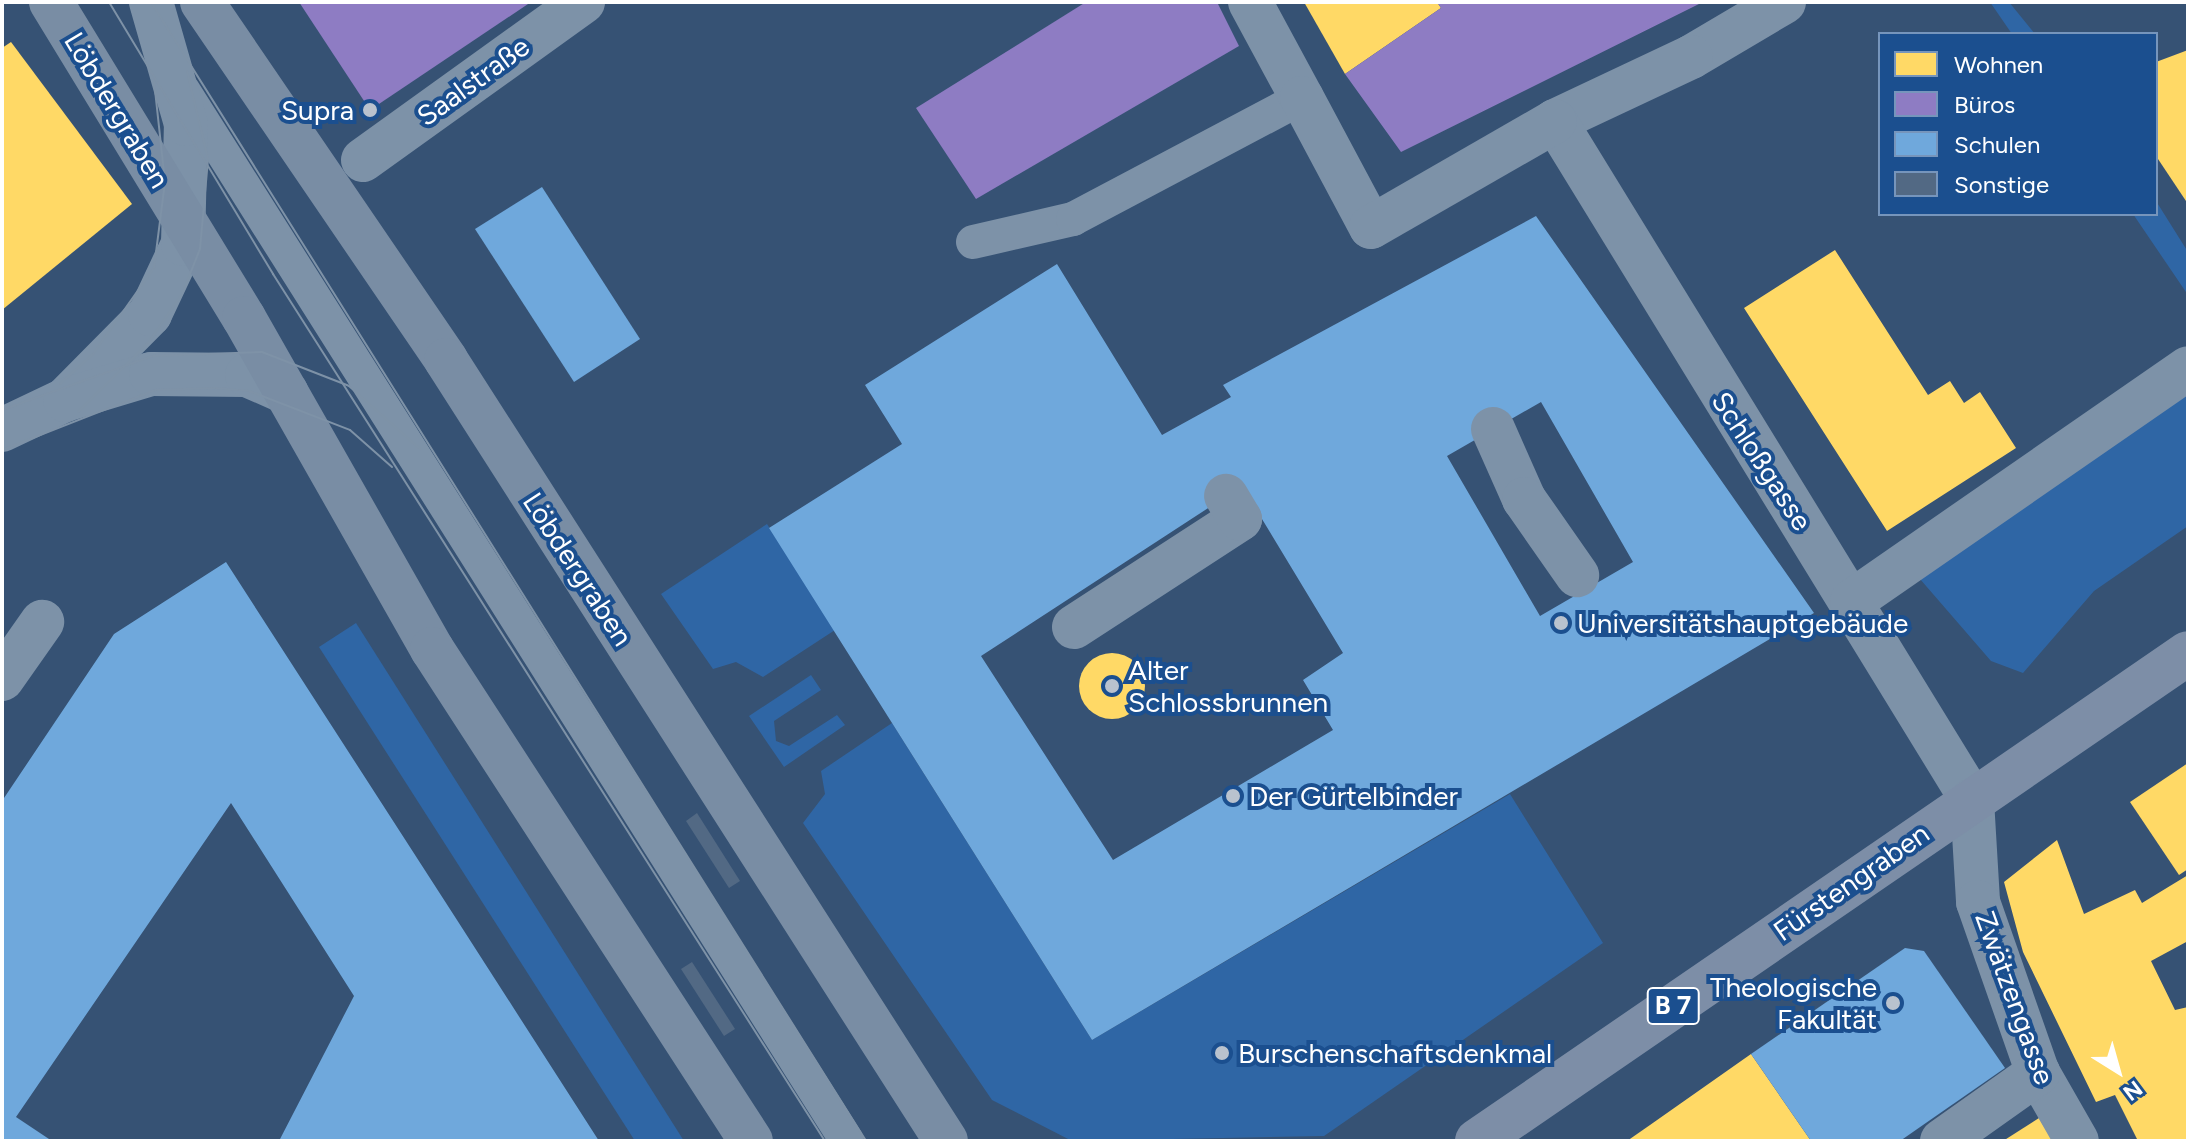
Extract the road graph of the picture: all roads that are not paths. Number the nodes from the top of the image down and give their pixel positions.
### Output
1 (51, 2) edge
2 (127, 2) edge
3 (151, 2) edge
4 (202, 2) edge
5 (583, 2) edge
6 (1250, 2) edge
7 (1784, 2) edge
8 (176, 80) junction
9 (1302, 98) junction
10 (1555, 121) junction
11 (363, 160) dead end
12 (182, 218) junction
13 (973, 242) dead end
14 (2188, 368) edge
15 (286, 392) junction
16 (65, 400) junction
17 (1493, 429) dead end
18 (2, 430) edge
19 (1226, 496) dead end
20 (1577, 575) dead end
21 (1852, 601) junction
22 (42, 622) dead end
23 (1074, 627) dead end
24 (2188, 653) edge
25 (2, 679) edge
26 (1972, 800) junction
27 (2038, 1073) junction
28 (751, 1141) edge
29 (847, 1141) edge
30 (946, 1141) edge
31 (1477, 1141) edge
32 (1942, 1141) edge
33 (2077, 1141) edge

1 - 12 main road, Löbdergraben
2 - 8 lane
3 - 8 street, Löbdergraben
4 - 30 main road, Löbdergraben
5 - 11 street, Saalstraße
6 - 9 street
7 - 10 street
8 - 12 street, Löbdergraben
8 - 29 lane
9 - 10 street
9 - 13 lane
10 - 21 street, Schloßgasse
12 - 15 main road, Löbdergraben
12 - 16 street
14 - 21 street
15 - 16 street
15 - 28 main road, Löbdergraben
16 - 18 street
17 - 20 street
19 - 23 street
21 - 26 street, Schloßgasse
22 - 25 street
24 - 26 main road, Fürstengraben / B 7
26 - 27 street, Zwätzengasse
26 - 31 main road, Fürstengraben / B 7
27 - 32 street
27 - 33 street, Zwätzengasse

